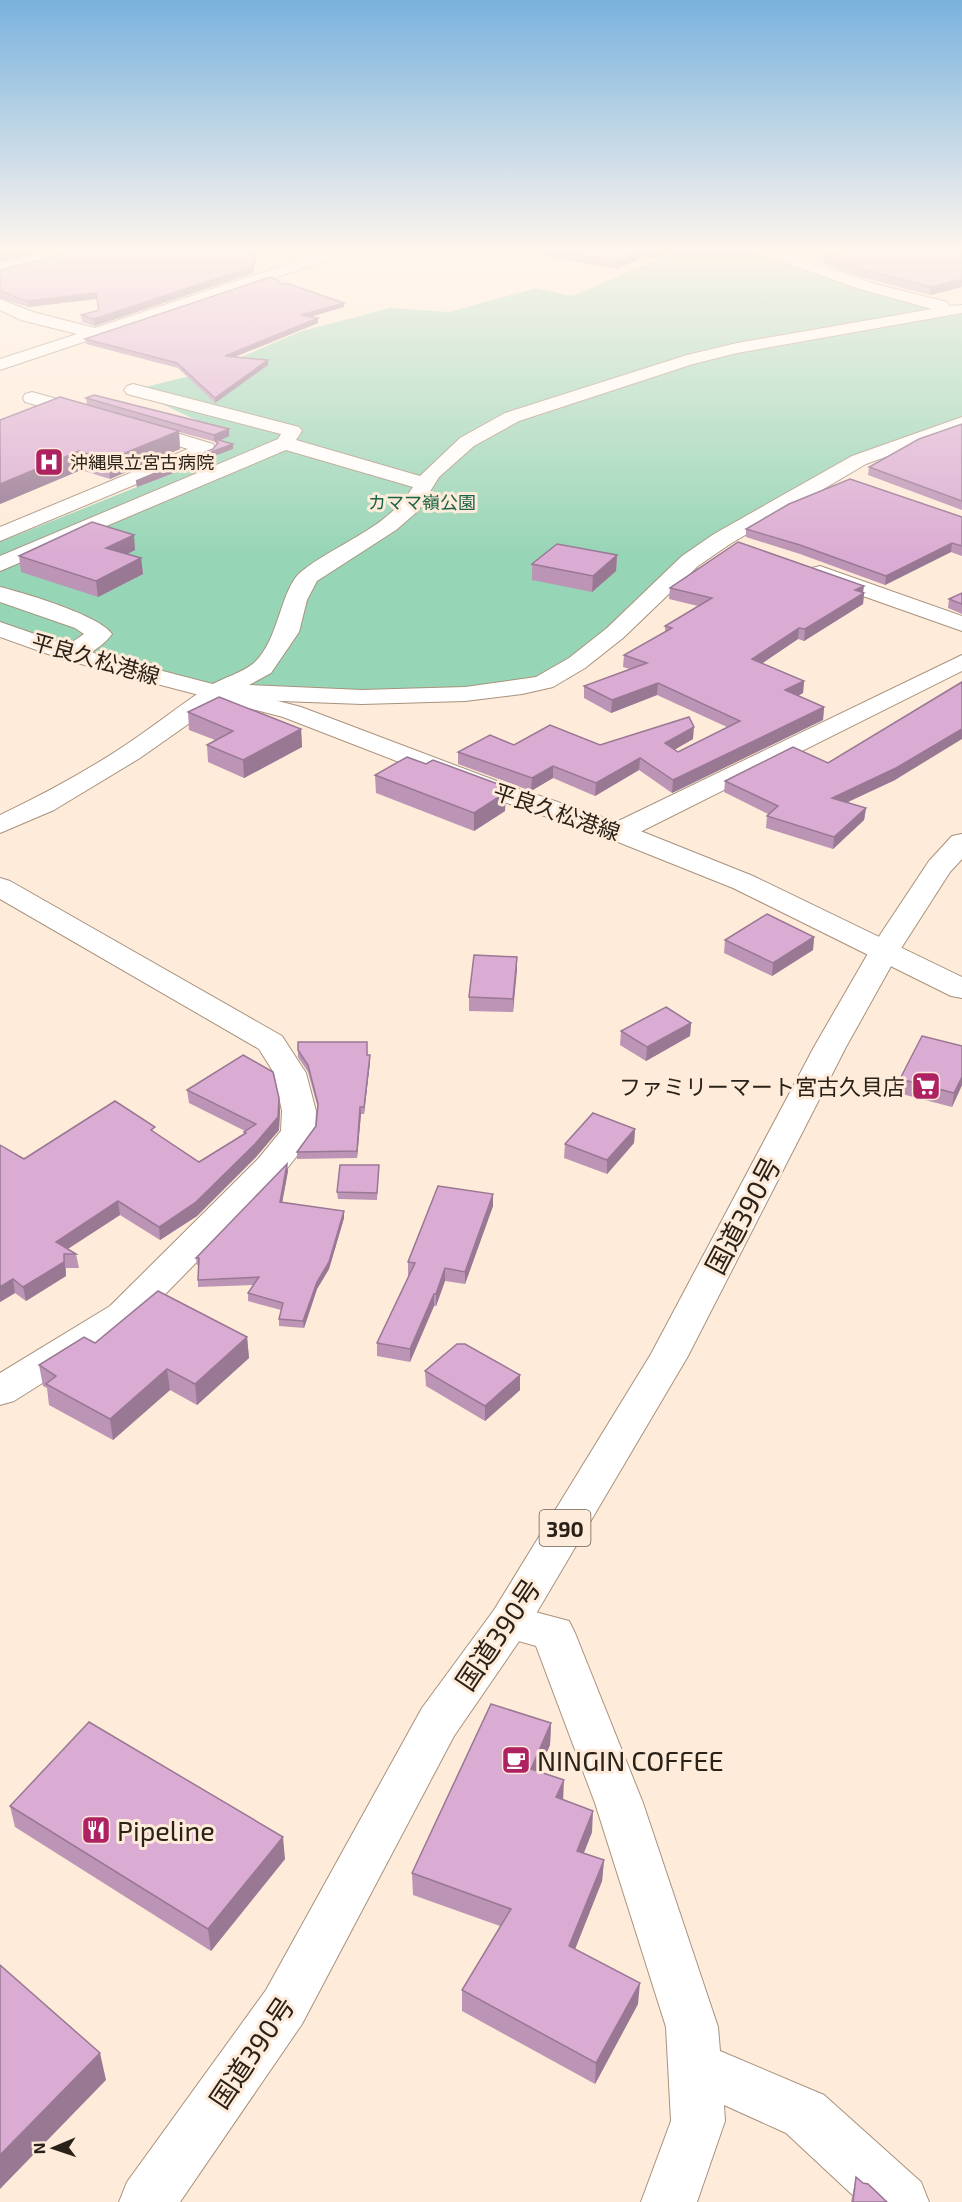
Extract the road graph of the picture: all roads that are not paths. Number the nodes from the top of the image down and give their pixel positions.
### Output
1 (45, 350) edge
2 (728, 350) edge
3 (0, 365) edge
4 (133, 390) dead end
5 (32, 398) dead end
6 (962, 423) edge
7 (285, 443) junction
8 (835, 473) junction
9 (856, 481) edge
10 (425, 484) junction
11 (0, 535) edge
12 (722, 539) junction
13 (749, 548) edge
14 (0, 564) edge
15 (801, 565) edge
16 (0, 594) edge
17 (962, 624) edge
18 (0, 629) edge
19 (70, 654) junction
20 (962, 662) edge
21 (219, 691) junction
22 (0, 825) edge
23 (618, 832) junction
24 (962, 842) edge
25 (0, 887) edge
26 (885, 950) junction
27 (962, 989) edge
28 (0, 1391) edge
29 (509, 1622) junction
30 (694, 2066) junction
31 (147, 2202) edge
32 (669, 2202) edge
33 (901, 2202) edge

1 - 3 main road
2 - 10 main road
4 - 7 main road
5 - 11 main road
6 - 8 main road
7 - 10 main road
7 - 14 main road
8 - 9 main road
8 - 12 main road
10 - 21 main road
12 - 13 main road
12 - 21 main road
15 - 17 main road
16 - 19 main road
18 - 19 main road, 平良久松港線
19 - 21 main road, 平良久松港線
20 - 23 main road
21 - 22 main road
21 - 23 main road, 平良久松港線
23 - 26 main road, 平良久松港線
24 - 26 main road, 国道390号 / 390
25 - 28 main road
26 - 27 main road, 平良久松港線
26 - 29 main road, 国道390号 / 390
29 - 30 main road
29 - 31 main road, 国道390号 / 390
30 - 32 main road
30 - 33 main road

